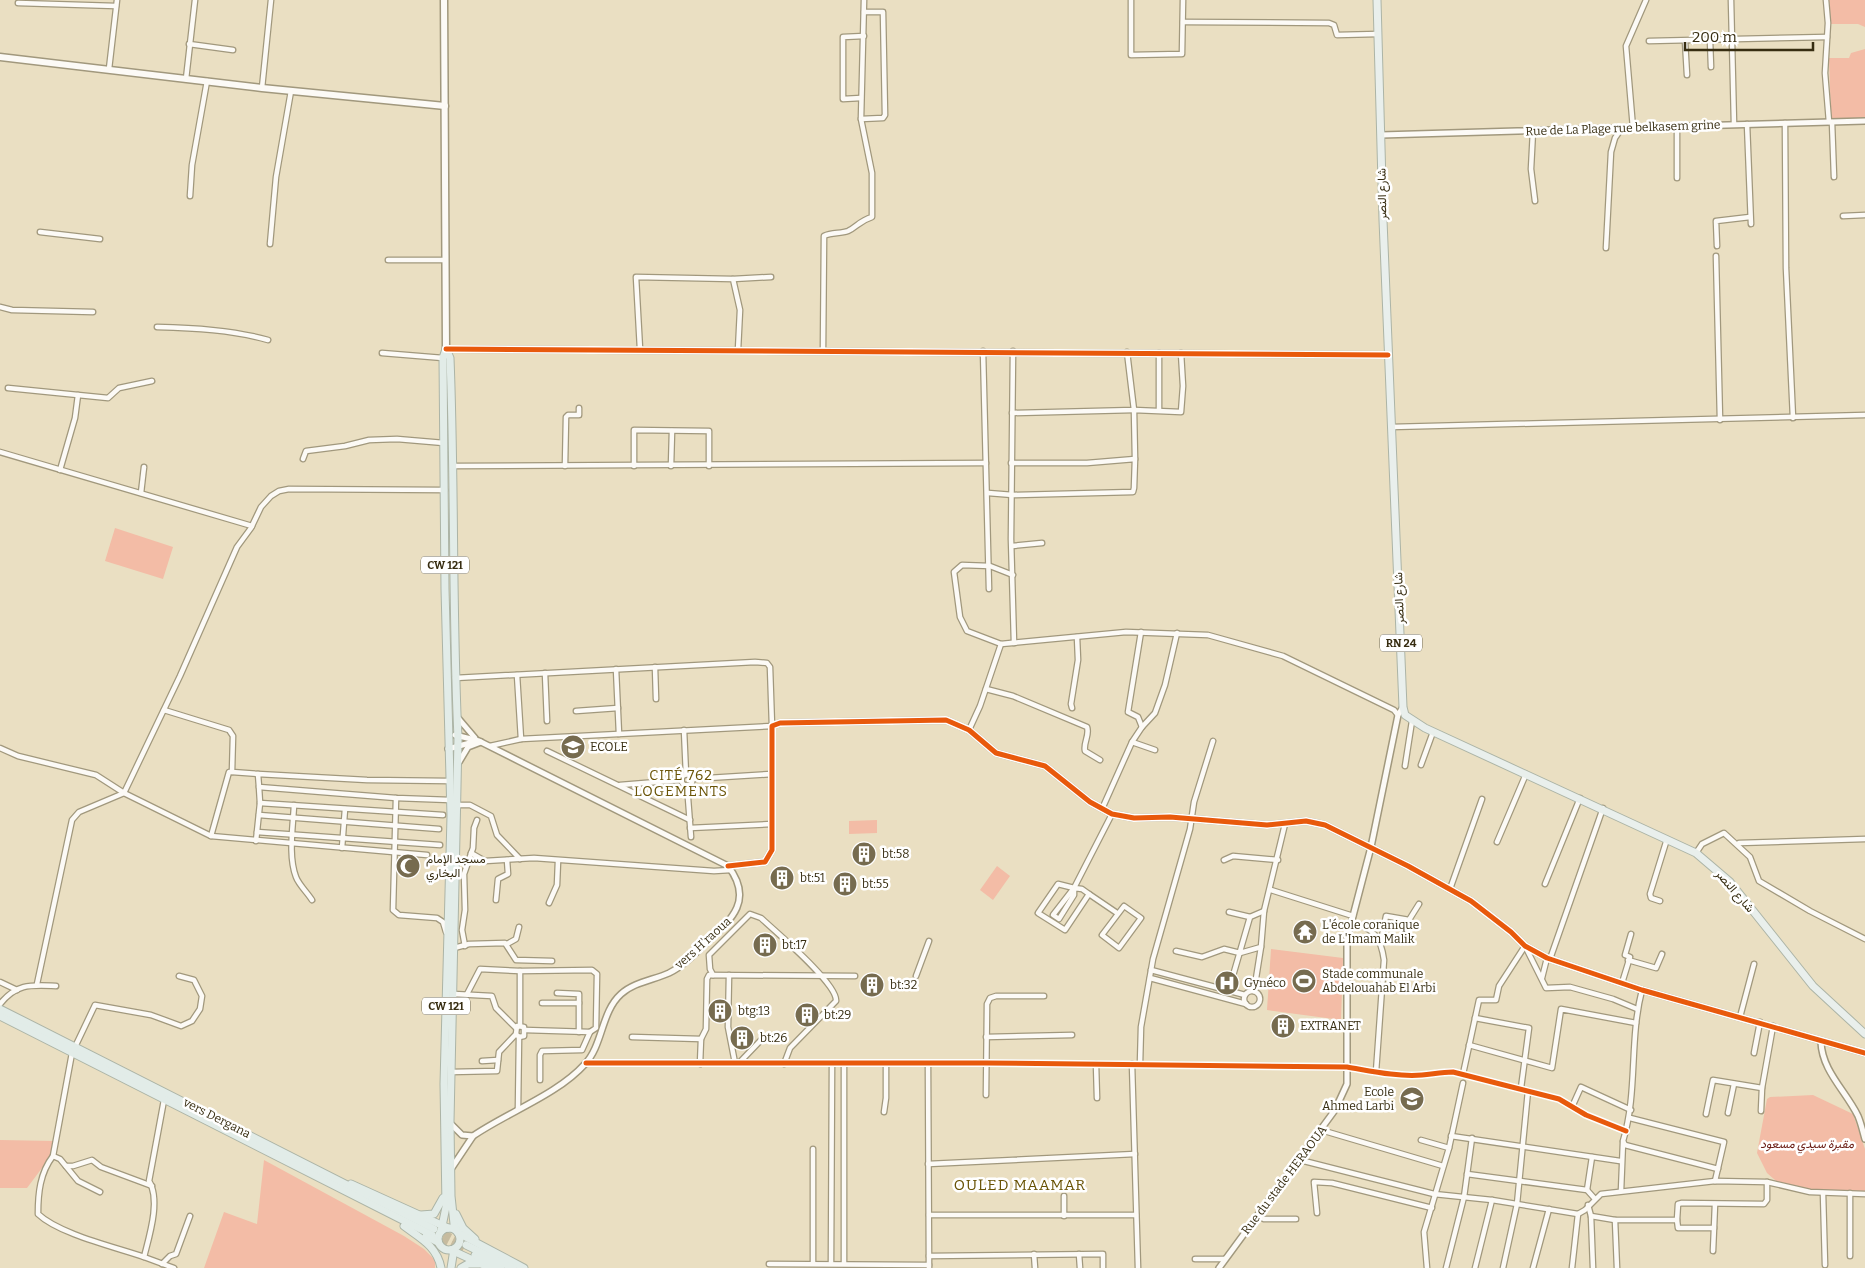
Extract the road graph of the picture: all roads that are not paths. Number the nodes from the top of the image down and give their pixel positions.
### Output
1 (195, 0) edge
2 (271, 0) edge
3 (444, 0) edge
4 (864, 0) edge
5 (1131, 0) edge
6 (1183, 0) edge
7 (1377, 0) edge
8 (1646, 0) edge
9 (1731, 0) edge
10 (1826, 0) edge
11 (18, 2) dead end
12 (117, 3) edge
13 (864, 12) junction
14 (1183, 22) junction
15 (1378, 34) junction
16 (864, 36) junction
17 (1827, 38) junction
18 (1710, 40) junction
19 (1733, 40) junction
20 (1685, 41) junction
21 (1649, 42) dead end
22 (189, 44) junction
23 (233, 50) dead end
24 (0, 57) edge
25 (1711, 67) dead end
26 (109, 69) junction
27 (1687, 75) dead end
28 (186, 78) junction
29 (207, 81) junction
30 (262, 88) junction
31 (291, 91) junction
32 (861, 98) junction
33 (446, 106) junction
34 (861, 119) junction
35 (1865, 121) edge
36 (1831, 122) junction
37 (1785, 123) junction
38 (1734, 124) junction
39 (1747, 124) junction
40 (1677, 126) junction
41 (1622, 128) junction
42 (1634, 128) junction
43 (1533, 131) junction
44 (1381, 135) junction
45 (1834, 177) dead end
46 (1677, 178) dead end
47 (190, 196) dead end
48 (1535, 202) dead end
49 (1865, 215) edge
50 (1843, 216) dead end
51 (1750, 217) junction
52 (1750, 224) dead end
53 (40, 232) dead end
54 (100, 240) dead end
55 (270, 244) dead end
56 (1717, 246) dead end
57 (1606, 248) dead end
58 (1716, 256) dead end
59 (388, 260) dead end
60 (445, 260) junction
61 (771, 277) dead end
62 (733, 279) junction
63 (0, 307) edge
64 (93, 312) dead end
65 (157, 327) dead end
66 (268, 340) dead end
67 (446, 350) junction
68 (640, 350) junction
69 (738, 350) junction
70 (823, 351) junction
71 (983, 351) junction
72 (1013, 351) junction
73 (1127, 352) junction
74 (382, 353) dead end
75 (1159, 353) junction
76 (1181, 353) junction
77 (1388, 355) junction
78 (444, 358) junction
79 (152, 381) dead end
80 (8, 388) dead end
81 (78, 395) junction
82 (579, 408) dead end
83 (1134, 410) junction
84 (1159, 410) junction
85 (1012, 413) junction
86 (1865, 415) edge
87 (1793, 418) junction
88 (1720, 420) junction
89 (1391, 427) junction
90 (672, 430) junction
91 (445, 443) junction
92 (0, 452) edge
93 (303, 459) dead end
94 (1136, 460) junction
95 (986, 463) junction
96 (1011, 463) junction
97 (454, 466) junction
98 (565, 466) junction
99 (634, 466) junction
100 (671, 466) junction
101 (709, 466) junction
102 (144, 468) dead end
103 (60, 470) junction
104 (445, 490) junction
105 (141, 493) junction
106 (988, 493) junction
107 (1013, 495) junction
108 (252, 526) junction
109 (1042, 543) dead end
110 (1012, 546) junction
111 (990, 566) junction
112 (1013, 575) junction
113 (989, 589) dead end
114 (1141, 632) junction
115 (1177, 633) junction
116 (1076, 637) junction
117 (1014, 643) junction
118 (1001, 644) junction
119 (655, 667) junction
120 (616, 669) junction
121 (545, 673) junction
122 (517, 675) junction
123 (455, 678) junction
124 (986, 689) junction
125 (656, 699) dead end
126 (1403, 707) junction
127 (618, 708) junction
128 (1072, 708) dead end
129 (164, 710) junction
130 (576, 711) dead end
131 (456, 714) junction
132 (1398, 715) junction
133 (547, 721) dead end
134 (1412, 721) junction
135 (772, 726) junction
136 (1142, 727) junction
137 (684, 730) junction
138 (969, 730) junction
139 (1433, 732) junction
140 (619, 734) junction
141 (458, 735) junction
142 (447, 736) junction
143 (521, 739) junction
144 (482, 742) junction
145 (1132, 742) junction
146 (1213, 742) dead end
147 (490, 746) junction
148 (458, 747) junction
149 (0, 748) edge
150 (448, 748) junction
151 (1154, 750) dead end
152 (547, 751) dead end
153 (1100, 760) dead end
154 (1422, 765) dead end
155 (1405, 766) dead end
156 (456, 770) junction
157 (232, 772) junction
158 (258, 774) junction
159 (686, 774) junction
160 (772, 774) junction
161 (1526, 774) junction
162 (692, 779) junction
163 (681, 780) junction
164 (450, 781) junction
165 (619, 785) junction
166 (687, 785) junction
167 (258, 787) junction
168 (124, 793) junction
169 (396, 798) junction
170 (1580, 798) junction
171 (1482, 799) dead end
172 (450, 800) junction
173 (260, 803) junction
174 (294, 805) junction
175 (456, 805) junction
176 (1602, 808) junction
177 (344, 809) junction
178 (1102, 810) junction
179 (396, 813) junction
180 (1112, 814) junction
181 (259, 815) junction
182 (442, 815) dead end
183 (293, 818) junction
184 (1191, 819) junction
185 (477, 820) dead end
186 (690, 820) junction
187 (344, 821) junction
188 (772, 824) junction
189 (1286, 824) junction
190 (395, 825) junction
191 (690, 828) junction
192 (439, 829) dead end
193 (257, 832) junction
194 (292, 834) junction
195 (211, 836) junction
196 (691, 837) dead end
197 (343, 838) junction
198 (1667, 838) junction
199 (1865, 839) edge
200 (256, 841) junction
201 (394, 842) junction
202 (1497, 842) dead end
203 (292, 844) junction
204 (1738, 844) junction
205 (440, 845) dead end
206 (1371, 847) junction
207 (342, 848) junction
208 (394, 852) junction
209 (1696, 853) junction
210 (471, 854) junction
211 (426, 855) dead end
212 (520, 859) junction
213 (507, 860) junction
214 (1224, 860) dead end
215 (1278, 860) junction
216 (558, 861) junction
217 (730, 868) junction
218 (1545, 884) dead end
219 (1074, 888) junction
220 (1450, 889) junction
221 (1271, 890) junction
222 (1090, 894) junction
223 (312, 900) dead end
224 (496, 900) dead end
225 (1660, 901) dead end
226 (549, 903) dead end
227 (1420, 904) dead end
228 (1264, 911) junction
229 (1229, 912) dead end
230 (1117, 913) junction
231 (1250, 917) junction
232 (1352, 919) junction
233 (519, 926) dead end
234 (447, 933) junction
235 (1631, 934) dead end
236 (1865, 939) edge
237 (929, 941) dead end
238 (1381, 942) junction
239 (507, 944) junction
240 (464, 946) junction
241 (1525, 946) junction
242 (454, 948) junction
243 (1261, 948) junction
244 (1176, 951) dead end
245 (1240, 953) junction
246 (1662, 954) dead end
247 (1548, 958) junction
248 (1628, 960) junction
249 (552, 961) dead end
250 (1754, 964) dead end
251 (1151, 970) junction
252 (520, 971) junction
253 (713, 975) junction
254 (729, 975) junction
255 (179, 976) dead end
256 (822, 976) junction
257 (855, 976) dead end
258 (916, 976) dead end
259 (1150, 978) junction
260 (1542, 978) junction
261 (1232, 979) dead end
262 (0, 982) edge
263 (1622, 983) junction
264 (37, 984) junction
265 (56, 986) dead end
266 (17, 990) junction
267 (1642, 990) junction
268 (1254, 991) junction
269 (557, 992) dead end
270 (454, 994) junction
271 (467, 994) junction
272 (1044, 996) dead end
273 (1245, 996) junction
274 (542, 1003) dead end
275 (580, 1003) junction
276 (0, 1004) edge
277 (1246, 1004) junction
278 (0, 1009) edge
279 (1637, 1009) junction
280 (0, 1016) edge
281 (1740, 1017) junction
282 (1475, 1018) junction
283 (1760, 1022) junction
284 (1636, 1023) junction
285 (1773, 1026) junction
286 (525, 1030) junction
287 (518, 1031) junction
288 (579, 1032) junction
289 (590, 1032) junction
290 (1865, 1034) edge
291 (1072, 1035) dead end
292 (632, 1037) dead end
293 (986, 1037) junction
294 (701, 1039) junction
295 (762, 1039) dead end
296 (1821, 1042) junction
297 (1469, 1045) junction
298 (74, 1050) junction
299 (1754, 1053) dead end
300 (1865, 1053) edge
301 (498, 1060) junction
302 (482, 1061) dead end
303 (1524, 1061) junction
304 (586, 1063) junction
305 (737, 1063) junction
306 (986, 1063) junction
307 (700, 1064) junction
308 (784, 1064) junction
309 (832, 1064) junction
310 (844, 1064) junction
311 (886, 1064) junction
312 (928, 1064) junction
313 (1096, 1064) junction
314 (1132, 1064) junction
315 (1140, 1064) junction
316 (1347, 1066) junction
317 (451, 1072) junction
318 (1376, 1072) junction
319 (1462, 1074) junction
320 (540, 1080) dead end
321 (1463, 1083) dead end
322 (1734, 1084) junction
323 (1521, 1088) junction
324 (1762, 1088) junction
325 (1528, 1091) junction
326 (986, 1095) dead end
327 (1097, 1098) dead end
328 (164, 1100) junction
329 (1572, 1106) junction
330 (518, 1109) junction
331 (1631, 1110) junction
332 (1761, 1111) dead end
333 (884, 1112) dead end
334 (1728, 1113) dead end
335 (1706, 1114) dead end
336 (1630, 1118) junction
337 (450, 1122) junction
338 (1321, 1130) junction
339 (1626, 1131) junction
340 (1864, 1132) edge
341 (473, 1136) junction
342 (1451, 1136) junction
343 (1472, 1138) junction
344 (1865, 1139) edge
345 (1421, 1140) dead end
346 (1623, 1141) junction
347 (1523, 1147) junction
348 (1449, 1148) junction
349 (813, 1149) dead end
350 (1135, 1154) junction
351 (53, 1156) junction
352 (1592, 1157) junction
353 (1300, 1160) junction
354 (1620, 1161) dead end
355 (928, 1164) junction
356 (65, 1166) junction
357 (1443, 1166) junction
358 (1718, 1169) junction
359 (451, 1170) junction
360 (1467, 1174) junction
361 (1519, 1181) junction
362 (1715, 1181) junction
363 (1767, 1182) junction
364 (343, 1184) junction
365 (152, 1186) junction
366 (445, 1190) junction
367 (1587, 1190) junction
368 (1621, 1191) junction
369 (100, 1192) dead end
370 (1823, 1193) junction
371 (1850, 1193) junction
372 (1434, 1194) junction
373 (1865, 1194) edge
374 (1064, 1196) dead end
375 (1464, 1196) junction
376 (355, 1197) junction
377 (1595, 1199) junction
378 (1492, 1200) junction
379 (1517, 1204) junction
380 (1715, 1204) junction
381 (1588, 1205) junction
382 (453, 1207) junction
383 (1432, 1208) junction
384 (1549, 1209) junction
385 (1317, 1213) dead end
386 (1578, 1214) junction
387 (929, 1215) junction
388 (1136, 1215) junction
389 (190, 1216) dead end
390 (419, 1216) junction
391 (1064, 1216) junction
392 (1258, 1216) junction
393 (1591, 1216) junction
394 (1296, 1219) dead end
395 (1616, 1220) junction
396 (1677, 1220) junction
397 (404, 1226) junction
398 (1714, 1228) junction
399 (440, 1230) junction
400 (458, 1233) junction
401 (439, 1244) junction
402 (483, 1246) junction
403 (453, 1250) junction
404 (1713, 1251) dead end
405 (1034, 1254) junction
406 (1080, 1254) junction
407 (929, 1256) junction
408 (1850, 1256) dead end
409 (144, 1257) junction
410 (1195, 1259) dead end
411 (1225, 1259) junction
412 (814, 1263) junction
413 (831, 1263) junction
414 (844, 1263) junction
415 (162, 1264) junction
416 (769, 1264) dead end
417 (1825, 1264) dead end
418 (486, 1266) edge
419 (929, 1266) edge
420 (174, 1268) edge
421 (443, 1268) edge
422 (451, 1268) edge
423 (461, 1268) edge
424 (502, 1268) edge
425 (513, 1268) edge
426 (524, 1268) edge
427 (1034, 1268) edge
428 (1080, 1268) edge
429 (1103, 1268) edge
430 (1138, 1268) edge
431 (1219, 1268) edge
432 (1427, 1268) edge
433 (1446, 1268) edge
434 (1475, 1268) edge
435 (1503, 1268) edge
436 (1533, 1268) edge
437 (1572, 1268) edge
438 (1593, 1268) edge
439 (1617, 1268) edge

1 - 22 street
2 - 30 street
3 - 33 main road, CW 121
4 - 13 street
5 - 14 street
6 - 14 street
7 - 15 main road, شارع النصر / RN 24
8 - 42 street
9 - 19 street
10 - 17 street
11 - 12 street
12 - 26 street
13 - 16 street
13 - 34 street
14 - 15 street
15 - 44 main road, شارع النصر / RN 24
16 - 32 street
16 - 32 street
17 - 19 street
17 - 36 street
18 - 19 street
18 - 20 street
18 - 25 street
19 - 38 street
20 - 21 street
20 - 27 street
22 - 23 street
22 - 28 street
24 - 26 main road
26 - 28 main road
28 - 29 main road
29 - 30 main road
29 - 47 street
30 - 31 main road
31 - 33 main road
31 - 55 street
32 - 34 street
33 - 60 main road, CW 121
34 - 70 street
35 - 36 street, Rue de La Plage rue belkasem grine
36 - 37 street, Rue de La Plage rue belkasem grine
36 - 45 street
37 - 39 street, Rue de La Plage rue belkasem grine
37 - 87 street
38 - 39 street, Rue de La Plage rue belkasem grine
38 - 40 street, Rue de La Plage rue belkasem grine
39 - 51 street
40 - 42 street, Rue de La Plage rue belkasem grine
40 - 46 street
41 - 42 street, Rue de La Plage rue belkasem grine
41 - 43 street, Rue de La Plage rue belkasem grine
41 - 57 street
43 - 44 street, Rue de La Plage rue belkasem grine
43 - 48 street
44 - 77 main road, شارع النصر / RN 24
49 - 50 street
51 - 52 street
51 - 56 street
53 - 54 street
58 - 88 street
59 - 60 street
60 - 67 main road, CW 121
61 - 62 street
62 - 68 street
62 - 69 street
63 - 64 street
65 - 66 street
67 - 68 street
67 - 78 highway, CW 121
67 - 97 highway
68 - 69 street
69 - 70 street
70 - 71 street
71 - 72 street
71 - 95 street
72 - 73 street
72 - 85 street
73 - 75 street
73 - 83 street
74 - 78 street
75 - 76 street
75 - 84 street
76 - 77 street
76 - 84 street
77 - 89 main road, شارع النصر / RN 24
78 - 91 highway, CW 121
79 - 81 street
80 - 81 street
81 - 103 street
82 - 98 street
83 - 84 street
83 - 85 street
83 - 94 street
85 - 96 street
86 - 87 street
87 - 88 street
88 - 89 street
89 - 126 main road, شارع النصر / RN 24
90 - 99 street
90 - 100 street
90 - 101 street
91 - 93 street
91 - 104 highway, CW 121
92 - 103 street
94 - 96 street
94 - 107 street
95 - 101 street
95 - 106 street
96 - 107 street
97 - 98 street
97 - 123 highway
98 - 99 street
99 - 100 street
100 - 101 street
102 - 105 street
103 - 105 street
104 - 108 street
104 - 142 highway, CW 121
105 - 108 street
106 - 107 street
106 - 111 street
107 - 110 street
108 - 129 street
109 - 110 street
110 - 112 street
111 - 112 street
111 - 113 street
111 - 118 street
112 - 117 street
114 - 115 street
114 - 116 street
114 - 136 street
115 - 132 street
115 - 136 street
116 - 117 street
116 - 128 street
117 - 118 street
118 - 124 street
119 - 120 street
119 - 125 street
119 - 135 street
120 - 121 street
120 - 127 street
121 - 122 street
121 - 133 street
122 - 123 street
122 - 143 street
123 - 131 highway
124 - 138 street
124 - 153 street
126 - 132 street, Rue du stade HERAOUA
126 - 134 main road, شارع النصر
127 - 130 street
127 - 140 street
129 - 157 street
129 - 168 street
131 - 141 highway
131 - 144 street
132 - 206 street, Rue du stade HERAOUA
134 - 139 main road, شارع النصر
134 - 155 street
135 - 137 street
135 - 138 street
135 - 160 street
136 - 145 street
137 - 140 street
137 - 159 street
138 - 178 street
139 - 154 street
139 - 161 main road, شارع النصر
140 - 143 street
141 - 142 street
141 - 144 street
141 - 148 highway
142 - 150 highway, CW 121
143 - 147 street
144 - 147 street
144 - 148 street
144 - 156 street
145 - 151 street
145 - 178 street
146 - 184 street
147 - 217 street
148 - 150 street
148 - 156 highway
149 - 168 street
150 - 164 highway, CW 121
152 - 165 street
156 - 175 highway
157 - 158 street
157 - 195 street
158 - 164 street
158 - 167 street
159 - 162 street
159 - 163 street
160 - 162 street
160 - 188 street
161 - 170 main road, شارع النصر
161 - 202 street
162 - 166 street
163 - 165 street
163 - 166 street
164 - 172 highway, CW 121
165 - 186 street
166 - 186 street
167 - 169 street
167 - 173 street
168 - 195 street
168 - 264 street
169 - 172 street
169 - 179 street
170 - 176 main road, شارع النصر
170 - 218 street
171 - 220 street
172 - 234 highway, CW 121
173 - 174 street
173 - 181 street
174 - 177 street
174 - 183 street
175 - 212 street
175 - 242 highway
176 - 198 main road, شارع النصر
176 - 247 street
177 - 179 street
177 - 187 street
178 - 180 street
179 - 182 street
179 - 190 street
180 - 184 street
180 - 219 street
181 - 183 street
181 - 193 street
183 - 187 street
183 - 194 street
184 - 189 street
184 - 251 street
185 - 210 street
186 - 191 street
187 - 190 street
187 - 197 street
188 - 191 street
188 - 217 street
189 - 206 street
189 - 215 street
190 - 192 street
190 - 201 street
191 - 196 street
193 - 194 street
193 - 200 street
194 - 197 street
194 - 203 street
195 - 200 street
197 - 201 street
197 - 207 street
198 - 209 main road, شارع النصر
198 - 225 street
199 - 204 street
200 - 203 street
201 - 205 street
201 - 208 street
203 - 207 street
203 - 223 street
204 - 209 street
204 - 236 street
206 - 220 street
206 - 232 street, Rue du stade HERAOUA
207 - 208 street
208 - 211 street
208 - 234 street
209 - 290 main road, شارع النصر
210 - 213 street
210 - 240 street
212 - 213 street
212 - 216 street
213 - 224 street
214 - 215 street
215 - 221 street
216 - 217 street
216 - 226 street
217 - 304 street, vers H'raoua
219 - 219 street
219 - 222 street
219 - 222 street
220 - 241 street
221 - 228 street
221 - 232 street
222 - 230 street
227 - 238 street
228 - 231 street
228 - 243 street
229 - 231 street
230 - 230 street
231 - 245 street
232 - 238 street
232 - 316 street, Rue du stade HERAOUA
233 - 239 street
234 - 366 highway, CW 121
235 - 248 street
237 - 258 street
238 - 318 street
239 - 240 street
239 - 249 street
240 - 242 street
241 - 247 street
241 - 260 street
241 - 282 street
242 - 270 highway
243 - 245 street
243 - 268 street
244 - 245 street
245 - 261 street
246 - 248 street
247 - 260 street
247 - 263 street
248 - 263 street
250 - 281 street
251 - 259 street
251 - 273 street
252 - 271 street
252 - 287 street
252 - 289 street
253 - 254 street
253 - 256 street
253 - 294 street
254 - 256 street
254 - 305 street
255 - 298 street
256 - 257 street
256 - 308 street
259 - 277 street
259 - 315 street
260 - 279 street
262 - 266 street
263 - 267 street
264 - 265 street
264 - 266 street
266 - 276 street
267 - 279 street
267 - 281 street
268 - 273 street
268 - 277 street
269 - 275 street
270 - 271 street
270 - 317 highway
271 - 287 street
272 - 293 street
273 - 277 street
274 - 275 street
275 - 288 street
278 - 298 highway, vers Dergana
279 - 284 street
280 - 298 highway
281 - 283 street
282 - 297 street
282 - 303 street
283 - 285 street
283 - 299 street
284 - 303 street
284 - 331 street
285 - 296 street
285 - 324 street
286 - 287 street
286 - 287 street
286 - 288 street
287 - 301 street
287 - 330 street
288 - 289 street
289 - 320 street
291 - 293 street
292 - 294 street
293 - 306 street
294 - 307 street
295 - 305 street
296 - 300 street
296 - 340 street
297 - 303 street
297 - 319 street
298 - 328 highway
298 - 351 street
298 - 364 highway, vers Dergana
301 - 302 street
301 - 317 street
303 - 323 street
304 - 307 street
304 - 330 street, vers H'raoua
305 - 307 street
305 - 308 street
306 - 312 street
306 - 313 street
306 - 326 street
308 - 309 street
309 - 310 street
309 - 413 street
310 - 311 street
310 - 414 street
311 - 312 street
311 - 333 street
312 - 355 street
313 - 314 street
313 - 327 street
314 - 315 street
314 - 350 street
315 - 316 street
316 - 318 street
316 - 338 street, Rue du stade HERAOUA
317 - 337 highway
318 - 319 street
319 - 323 street
321 - 342 street
322 - 324 street
322 - 334 street
322 - 335 street
323 - 325 street
324 - 332 street
325 - 329 street
325 - 347 street
328 - 365 street
328 - 376 highway
329 - 331 street
329 - 339 street
330 - 341 street, vers H'raoua
331 - 336 street
336 - 339 street
336 - 358 street
337 - 341 street
337 - 359 highway
338 - 353 street, Rue du stade HERAOUA
338 - 357 street
339 - 346 street
340 - 344 street
341 - 359 street
342 - 343 street
342 - 348 street
343 - 347 street
343 - 360 street
345 - 348 street
346 - 358 street
346 - 368 street
347 - 352 street
347 - 361 street
348 - 357 street
349 - 412 street
350 - 355 street
350 - 388 street
351 - 356 street
351 - 409 street
352 - 354 street
352 - 367 street
353 - 372 street
353 - 392 street, Rue du stade HERAOUA
355 - 387 street
356 - 365 street
356 - 369 street
357 - 372 street
358 - 362 street
359 - 382 highway
360 - 361 street
360 - 375 street
361 - 367 street
361 - 379 street
362 - 363 street
362 - 368 street
363 - 370 street
363 - 380 street
364 - 390 highway
364 - 399 highway, vers Dergana
365 - 409 street
366 - 390 highway
366 - 399 highway, CW 121
367 - 377 street
368 - 377 street
370 - 371 street
370 - 417 street
371 - 373 street
371 - 408 street
372 - 375 street
372 - 383 street
374 - 391 street
375 - 378 street
375 - 433 street
376 - 397 highway
376 - 399 highway
377 - 381 street
378 - 379 street
378 - 434 street
379 - 384 street
379 - 435 street
380 - 396 street
380 - 398 street
381 - 386 street
381 - 393 street
382 - 400 highway
382 - 402 highway
383 - 385 street
383 - 432 street
384 - 386 street
384 - 436 street
386 - 437 street
387 - 391 street
387 - 407 street
388 - 391 street
388 - 430 street
389 - 415 street
390 - 399 highway
392 - 394 street
392 - 411 street, Rue du stade HERAOUA
393 - 395 street
393 - 438 street
395 - 396 street
395 - 439 street
396 - 398 street
397 - 401 highway
397 - 421 highway
398 - 404 street
399 - 400 highway
399 - 401 highway
400 - 402 highway
400 - 403 highway
401 - 403 highway
401 - 421 highway
402 - 426 highway
403 - 418 highway
403 - 422 highway
405 - 406 street
405 - 407 street
405 - 427 street
406 - 428 street
406 - 429 street
407 - 419 street
409 - 415 street
410 - 411 street
411 - 431 street, Rue du stade HERAOUA
412 - 413 street
412 - 416 street
413 - 414 street
414 - 419 street
415 - 420 street
418 - 423 highway
424 - 425 highway

